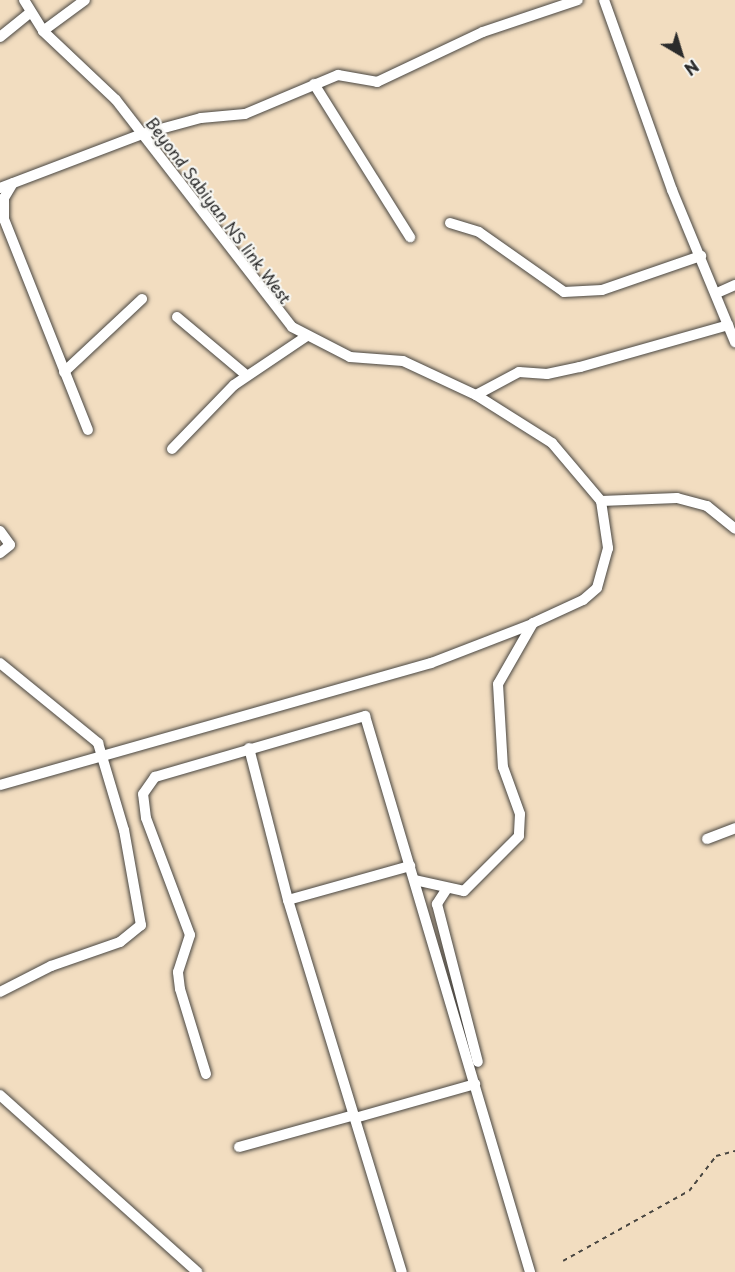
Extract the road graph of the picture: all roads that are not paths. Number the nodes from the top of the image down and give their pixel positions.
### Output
1 (24, 0) edge
2 (85, 0) edge
3 (578, 0) edge
4 (604, 0) edge
5 (30, 13) junction
6 (43, 31) junction
7 (0, 37) edge
8 (314, 84) junction
9 (142, 135) junction
10 (13, 183) junction
11 (0, 188) edge
12 (450, 223) dead end
13 (410, 237) dead end
14 (701, 256) junction
15 (735, 285) edge
16 (717, 293) junction
17 (142, 299) dead end
18 (177, 317) dead end
19 (728, 325) junction
20 (307, 336) junction
21 (735, 342) edge
22 (64, 372) junction
23 (246, 375) junction
24 (476, 395) junction
25 (88, 430) dead end
26 (172, 449) dead end
27 (601, 501) junction
28 (735, 529) edge
29 (0, 531) edge
30 (0, 553) edge
31 (532, 624) junction
32 (0, 663) edge
33 (249, 748) junction
34 (104, 756) junction
35 (0, 785) edge
36 (735, 828) edge
37 (707, 839) dead end
38 (410, 866) junction
39 (415, 880) junction
40 (446, 890) junction
41 (288, 900) junction
42 (0, 992) edge
43 (478, 1062) dead end
44 (206, 1074) dead end
45 (475, 1083) junction
46 (0, 1095) edge
47 (354, 1116) junction
48 (239, 1147) dead end
49 (196, 1272) edge
50 (402, 1272) edge
51 (530, 1272) edge

1 - 5 street, Beyond Sabiyan NS link West
2 - 6 street
3 - 8 street
4 - 14 street
5 - 6 street, Beyond Sabiyan NS link West
5 - 7 street
6 - 9 street, Beyond Sabiyan NS link West
8 - 9 street
8 - 13 street
9 - 10 street
9 - 20 street, Beyond Sabiyan NS link West
10 - 11 street
10 - 22 street
12 - 14 street
14 - 16 street
15 - 16 street
16 - 19 street
17 - 22 street
18 - 23 street
19 - 21 street
19 - 24 street
20 - 23 street
20 - 24 street, Beyond Sabiyan NS link West
22 - 25 street
23 - 26 street
24 - 27 street, Beyond Sabiyan NS link West
27 - 28 street
27 - 31 street
29 - 30 street
31 - 34 street
31 - 40 street
32 - 34 street
33 - 38 street
33 - 41 street
33 - 44 street
34 - 35 street
34 - 42 street
36 - 37 street
38 - 39 street
38 - 41 street
39 - 40 street
39 - 45 street
40 - 43 street
41 - 47 street
45 - 47 street
45 - 51 street
46 - 49 street
47 - 48 street
47 - 50 street

